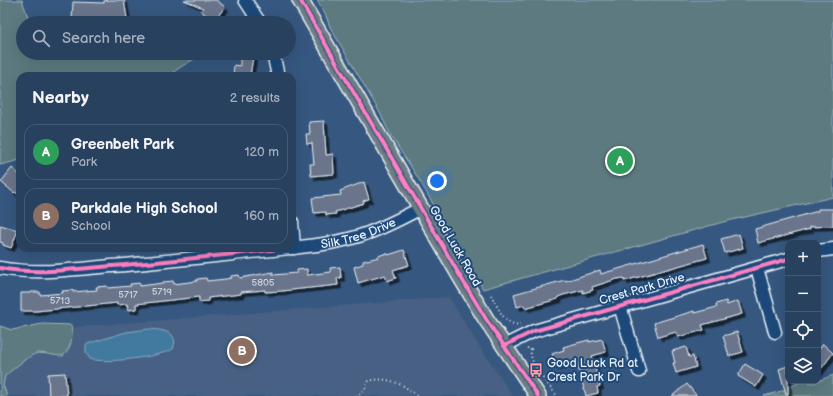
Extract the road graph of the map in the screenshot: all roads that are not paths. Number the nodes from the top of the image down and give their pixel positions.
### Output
1 (245, 0) edge
2 (300, 0) edge
3 (255, 16) edge
4 (275, 60) edge
5 (277, 72) edge
6 (421, 208) junction
7 (296, 247) edge
8 (833, 249) edge
9 (821, 251) edge
10 (255, 252) edge
11 (785, 260) edge
12 (0, 268) edge
13 (757, 268) junction
14 (620, 306) junction
15 (775, 332) dead end
16 (504, 346) junction
17 (639, 371) dead end
18 (538, 396) edge

1 - 3 street
2 - 6 main road, Good Luck Road
4 - 5 street
6 - 7 street, Silk Tree Drive
6 - 16 main road, Good Luck Road
8 - 9 street
10 - 12 street, Silk Tree Drive
11 - 13 street, Crest Park Drive
13 - 14 street, Crest Park Drive
13 - 15 street
14 - 16 street, Crest Park Drive
14 - 17 street
16 - 18 main road, Good Luck Road

